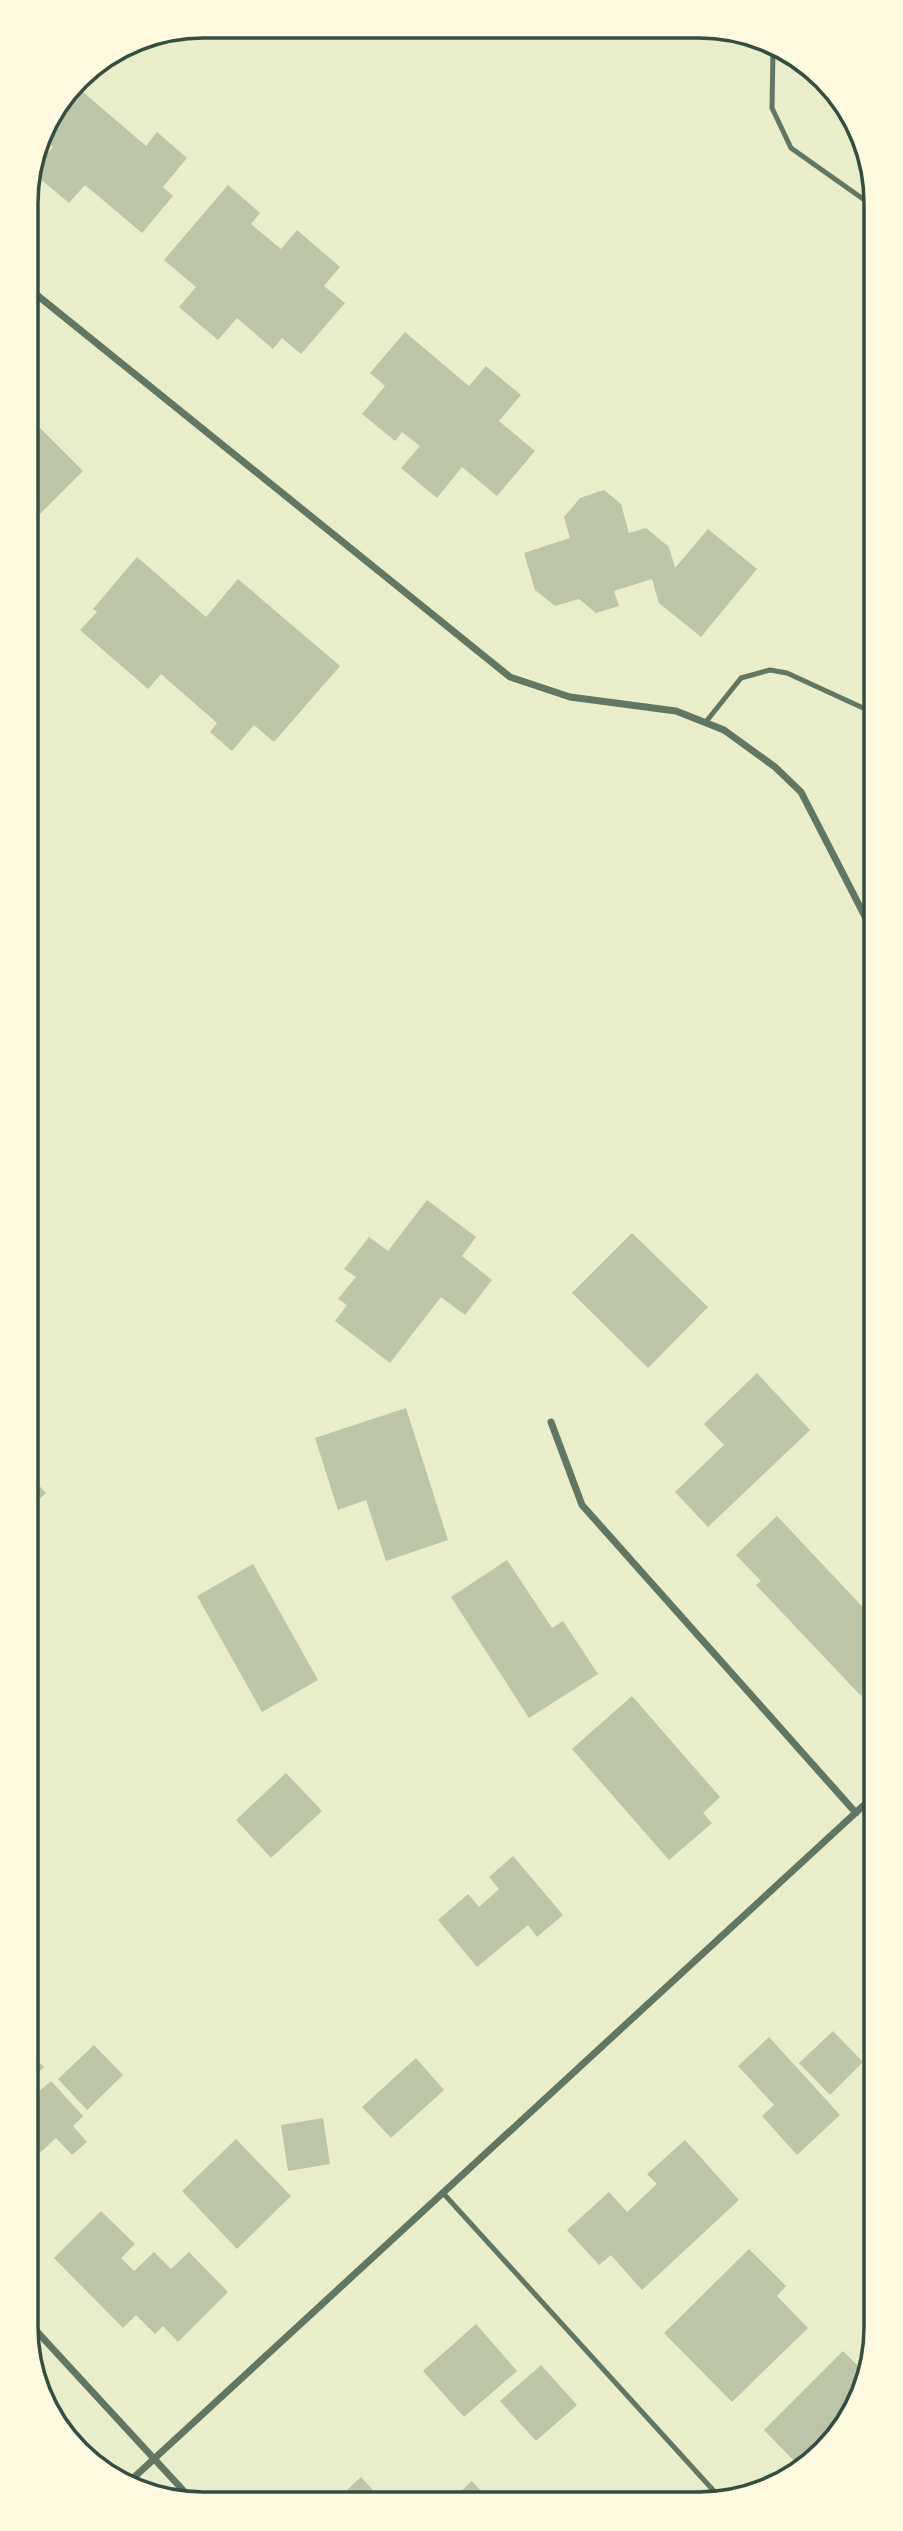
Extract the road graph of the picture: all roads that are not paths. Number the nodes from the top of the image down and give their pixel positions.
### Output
1 (772, 56) edge
2 (864, 199) edge
3 (39, 298) edge
4 (864, 708) edge
5 (705, 723) junction
6 (864, 915) edge
7 (551, 1422) dead end
8 (864, 1805) edge
9 (856, 1813) junction
10 (443, 2193) junction
11 (39, 2333) edge
12 (154, 2459) junction
13 (135, 2477) edge
14 (183, 2491) edge
15 (714, 2491) edge

1 - 2 lane
3 - 5 street
4 - 5 lane
5 - 6 street
7 - 9 street
8 - 9 street
9 - 10 street
10 - 12 street
10 - 15 lane
11 - 12 street
12 - 13 street
12 - 14 street

